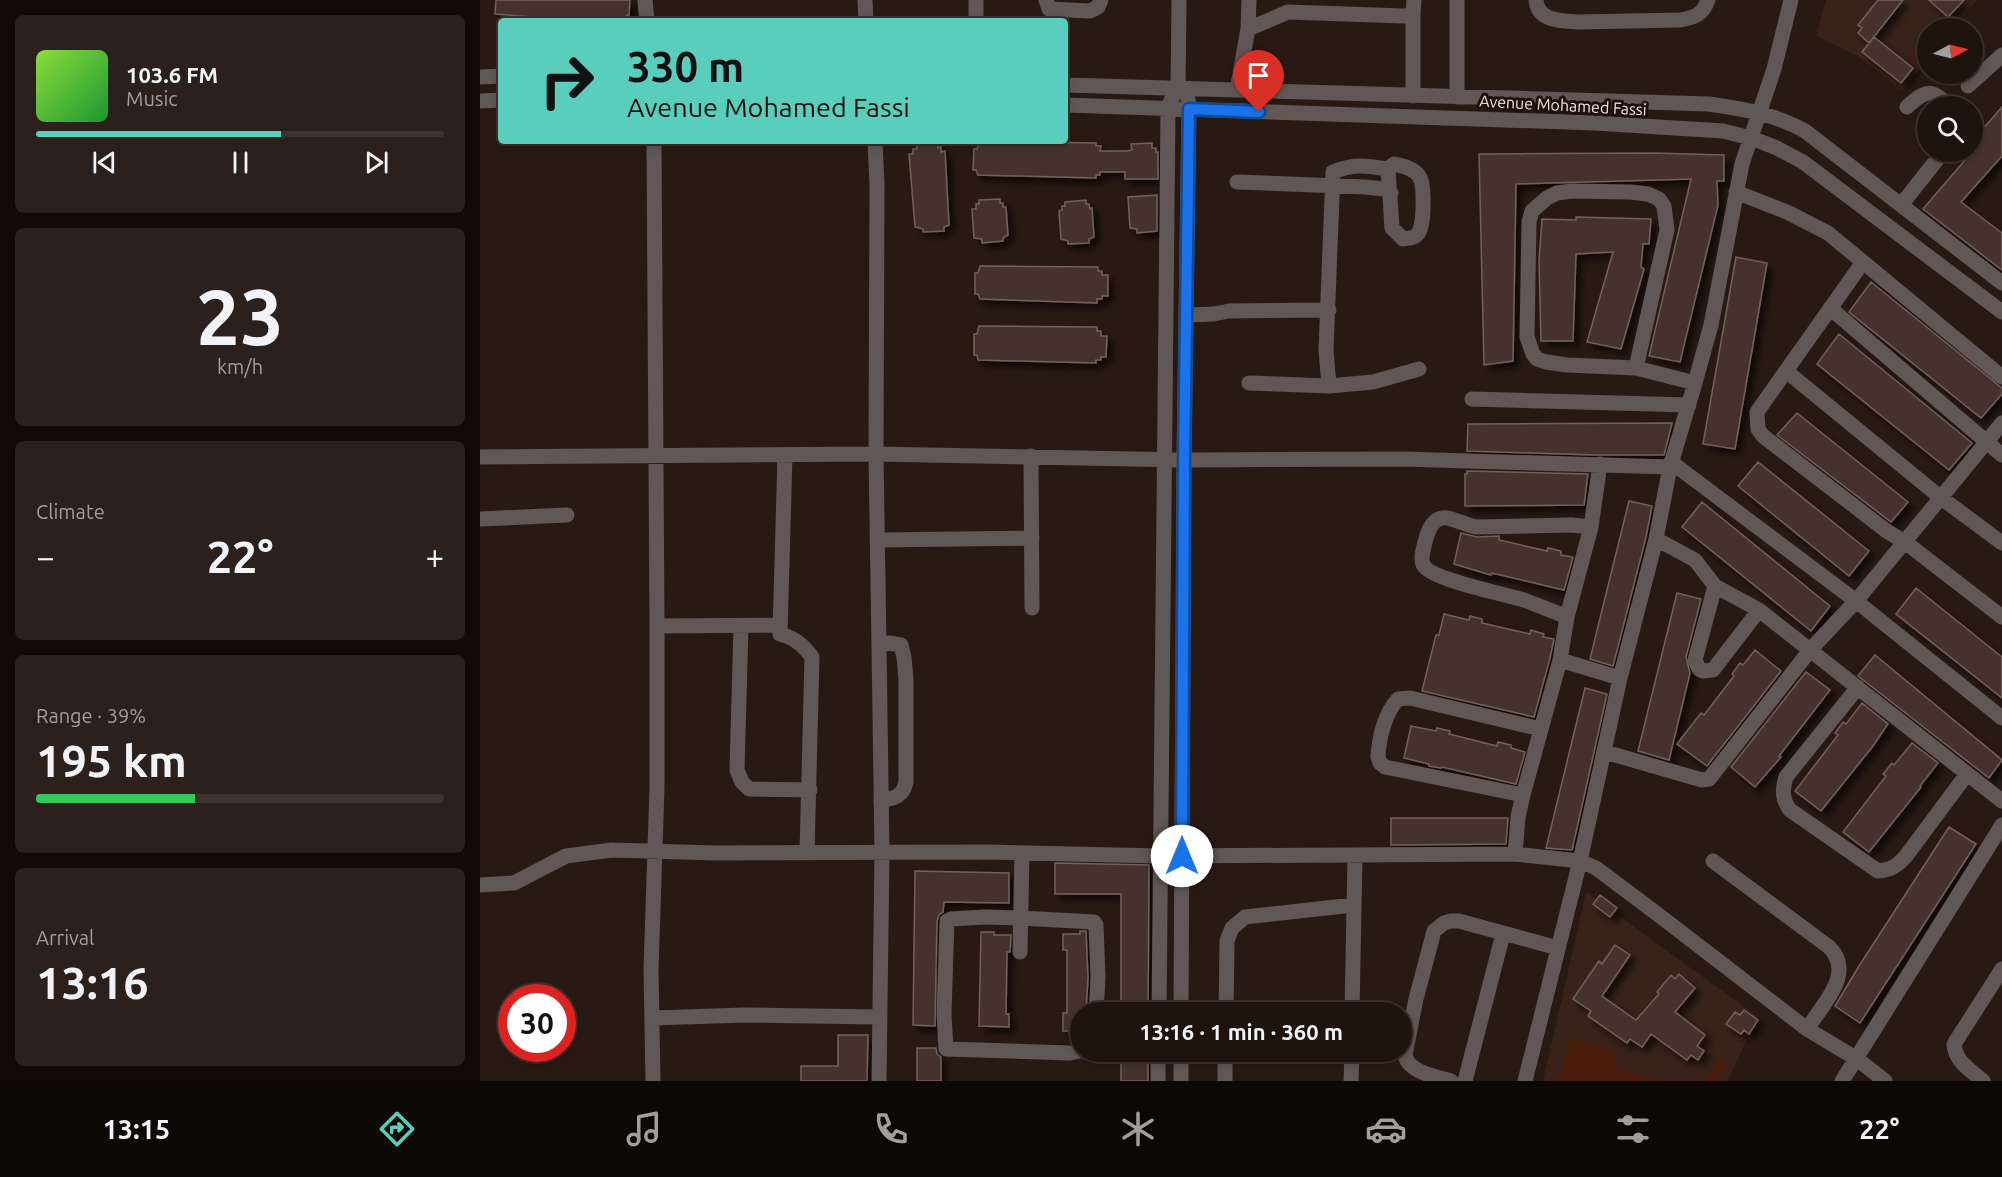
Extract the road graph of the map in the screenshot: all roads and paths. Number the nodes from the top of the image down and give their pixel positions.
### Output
1 (645, 0) edge
2 (865, 0) edge
3 (976, 0) edge
4 (1046, 0) edge
5 (1101, 0) edge
6 (1179, 0) edge
7 (1249, 0) edge
8 (1457, 0) edge
9 (1536, 0) edge
10 (1708, 0) edge
11 (1791, 0) edge
12 (1413, 7) edge
13 (646, 18) edge
14 (866, 18) edge
15 (976, 18) edge
16 (1248, 29) junction
17 (2002, 55) edge
18 (498, 76) edge
19 (480, 77) edge
20 (1068, 85) edge
21 (1968, 86) dead end
22 (1178, 88) junction
23 (1237, 90) junction
24 (1413, 96) junction
25 (1919, 96) edge
26 (1938, 96) edge
27 (1457, 98) junction
28 (1917, 98) edge
29 (498, 100) edge
30 (480, 101) edge
31 (1068, 105) edge
32 (1907, 107) dead end
33 (1168, 108) junction
34 (1189, 109) junction
35 (1760, 113) junction
36 (1751, 138) junction
37 (654, 144) edge
38 (875, 144) edge
39 (1935, 162) edge
40 (1388, 169) junction
41 (1237, 182) dead end
42 (1332, 185) junction
43 (1736, 192) junction
44 (1390, 193) junction
45 (1901, 205) junction
46 (1863, 262) junction
47 (2002, 283) edge
48 (1830, 308) junction
49 (1186, 309) junction
50 (1329, 310) junction
51 (2002, 312) edge
52 (1636, 368) junction
53 (1419, 369) dead end
54 (1786, 371) junction
55 (2002, 377) edge
56 (1249, 383) dead end
57 (1695, 383) junction
58 (1329, 386) junction
59 (1472, 399) dead end
60 (1689, 405) junction
61 (2002, 423) edge
62 (1986, 443) junction
63 (876, 454) junction
64 (785, 455) junction
65 (2002, 455) edge
66 (656, 456) junction
67 (1031, 456) junction
68 (480, 457) edge
69 (1164, 459) junction
70 (1184, 460) junction
71 (1600, 464) junction
72 (1670, 465) junction
73 (1940, 497) junction
74 (567, 515) dead end
75 (480, 519) edge
76 (1590, 527) junction
77 (1032, 538) junction
78 (1656, 539) junction
79 (877, 540) junction
80 (1905, 542) junction
81 (2002, 543) edge
82 (1715, 586) junction
83 (1856, 601) junction
84 (1032, 608) dead end
85 (1759, 610) junction
86 (1567, 617) junction
87 (2002, 617) edge
88 (780, 625) junction
89 (657, 626) junction
90 (741, 626) junction
91 (879, 646) junction
92 (1811, 649) junction
93 (1560, 660) junction
94 (1620, 678) junction
95 (1858, 687) junction
96 (2002, 718) edge
97 (1541, 729) junction
98 (1605, 752) junction
99 (1967, 774) junction
100 (810, 790) junction
101 (1523, 795) junction
102 (880, 801) junction
103 (2002, 801) edge
104 (2002, 825) edge
105 (654, 852) junction
106 (807, 853) junction
107 (882, 853) junction
108 (1022, 853) junction
109 (1515, 855) junction
110 (1160, 856) junction
111 (1182, 856) junction
112 (1355, 856) junction
113 (1580, 861) junction
114 (1713, 861) dead end
115 (480, 885) edge
116 (1354, 905) junction
117 (1020, 918) junction
118 (1503, 934) junction
119 (1558, 948) junction
120 (1020, 952) dead end
121 (2002, 969) edge
122 (1097, 1002) edge
123 (1159, 1002) edge
124 (1181, 1002) edge
125 (1226, 1002) edge
126 (1352, 1002) edge
127 (880, 1017) junction
128 (652, 1018) junction
129 (1807, 1029) junction
130 (1070, 1053) edge
131 (1857, 1059) junction
132 (1158, 1062) edge
133 (1181, 1062) edge
134 (1225, 1062) edge
135 (1352, 1062) edge
136 (653, 1081) edge
137 (879, 1081) edge
138 (1158, 1081) edge
139 (1181, 1081) edge
140 (1225, 1081) edge
141 (1351, 1081) edge
142 (1451, 1081) edge
143 (1465, 1081) edge
144 (1524, 1081) edge
145 (1842, 1081) edge
146 (1885, 1081) edge
147 (1983, 1081) edge

1 - 13 street
2 - 14 street
3 - 15 street
4 - 5 street
6 - 22 street
7 - 16 street
8 - 27 street
9 - 10 street
11 - 35 street
12 - 16 street
12 - 24 street
16 - 23 street
17 - 21 street
18 - 19 street
20 - 22 street, Avenue Mohamed Fassi
22 - 23 street, Avenue Mohamed Fassi
22 - 33 street
22 - 34 street
23 - 24 street, Avenue Mohamed Fassi
24 - 27 street, Avenue Mohamed Fassi
25 - 26 street
27 - 35 street, Avenue Mohamed Fassi
28 - 32 street
29 - 30 street
31 - 33 street, Avenue Mohamed Fassi
33 - 34 street, Avenue Mohamed Fassi
33 - 69 street
34 - 36 street, Avenue Mohamed Fassi
34 - 49 street
35 - 36 street
35 - 45 street, Avenue Mohamed Fassi
36 - 43 street
36 - 51 street, Avenue Mohamed Fassi
37 - 66 street
38 - 63 street
39 - 45 street
40 - 42 street
40 - 44 street
40 - 44 street
41 - 42 street
42 - 44 street
42 - 50 street
43 - 46 street
43 - 57 street
45 - 47 street, Avenue Mohamed Fassi
46 - 48 street
46 - 55 street
48 - 54 street
48 - 62 street
49 - 50 street
49 - 70 street
50 - 58 street
52 - 52 street
52 - 57 street
53 - 58 street
54 - 73 street
54 - 80 street
56 - 58 street
57 - 60 street
59 - 60 street
60 - 72 street
61 - 62 street
62 - 65 street
62 - 73 street
63 - 64 street
63 - 67 street
63 - 79 street
64 - 66 street
64 - 88 street
66 - 68 street
66 - 89 street
67 - 69 street
67 - 77 street
69 - 70 street
69 - 110 street
70 - 71 street
70 - 111 street
71 - 72 street
71 - 76 street
72 - 78 street
72 - 83 street
73 - 80 street
73 - 81 street
74 - 75 street
76 - 86 street
76 - 86 street
77 - 79 street
77 - 84 street
78 - 82 street
78 - 94 street
79 - 91 street
80 - 83 street
80 - 87 street
82 - 85 street
82 - 85 street
83 - 92 street
83 - 96 street
85 - 92 street
86 - 93 street
88 - 90 street
88 - 100 street
89 - 90 street
89 - 105 street
90 - 100 street
91 - 102 street
91 - 102 street
92 - 95 street
92 - 98 street
93 - 94 street
93 - 97 street
94 - 98 street
95 - 99 street
95 - 99 street
97 - 101 street
97 - 101 street
98 - 113 street
99 - 103 street
100 - 106 street
101 - 109 street
102 - 107 street
104 - 131 street
105 - 106 street
105 - 115 street
105 - 128 street
106 - 107 street
107 - 108 street
107 - 127 street
108 - 110 street
108 - 117 street
109 - 112 street
109 - 113 street
110 - 111 street
110 - 123 street
111 - 112 street
111 - 124 street
112 - 116 street
113 - 119 street
113 - 129 street
114 - 129 street
116 - 125 street
116 - 126 street
117 - 120 street
117 - 122 street
117 - 130 street
118 - 119 street
118 - 142 street
118 - 143 street
119 - 144 street
121 - 147 street
127 - 128 street
127 - 137 street
128 - 136 street
129 - 131 street
131 - 145 street
131 - 146 street
132 - 138 street
133 - 139 street
134 - 140 street
135 - 141 street

